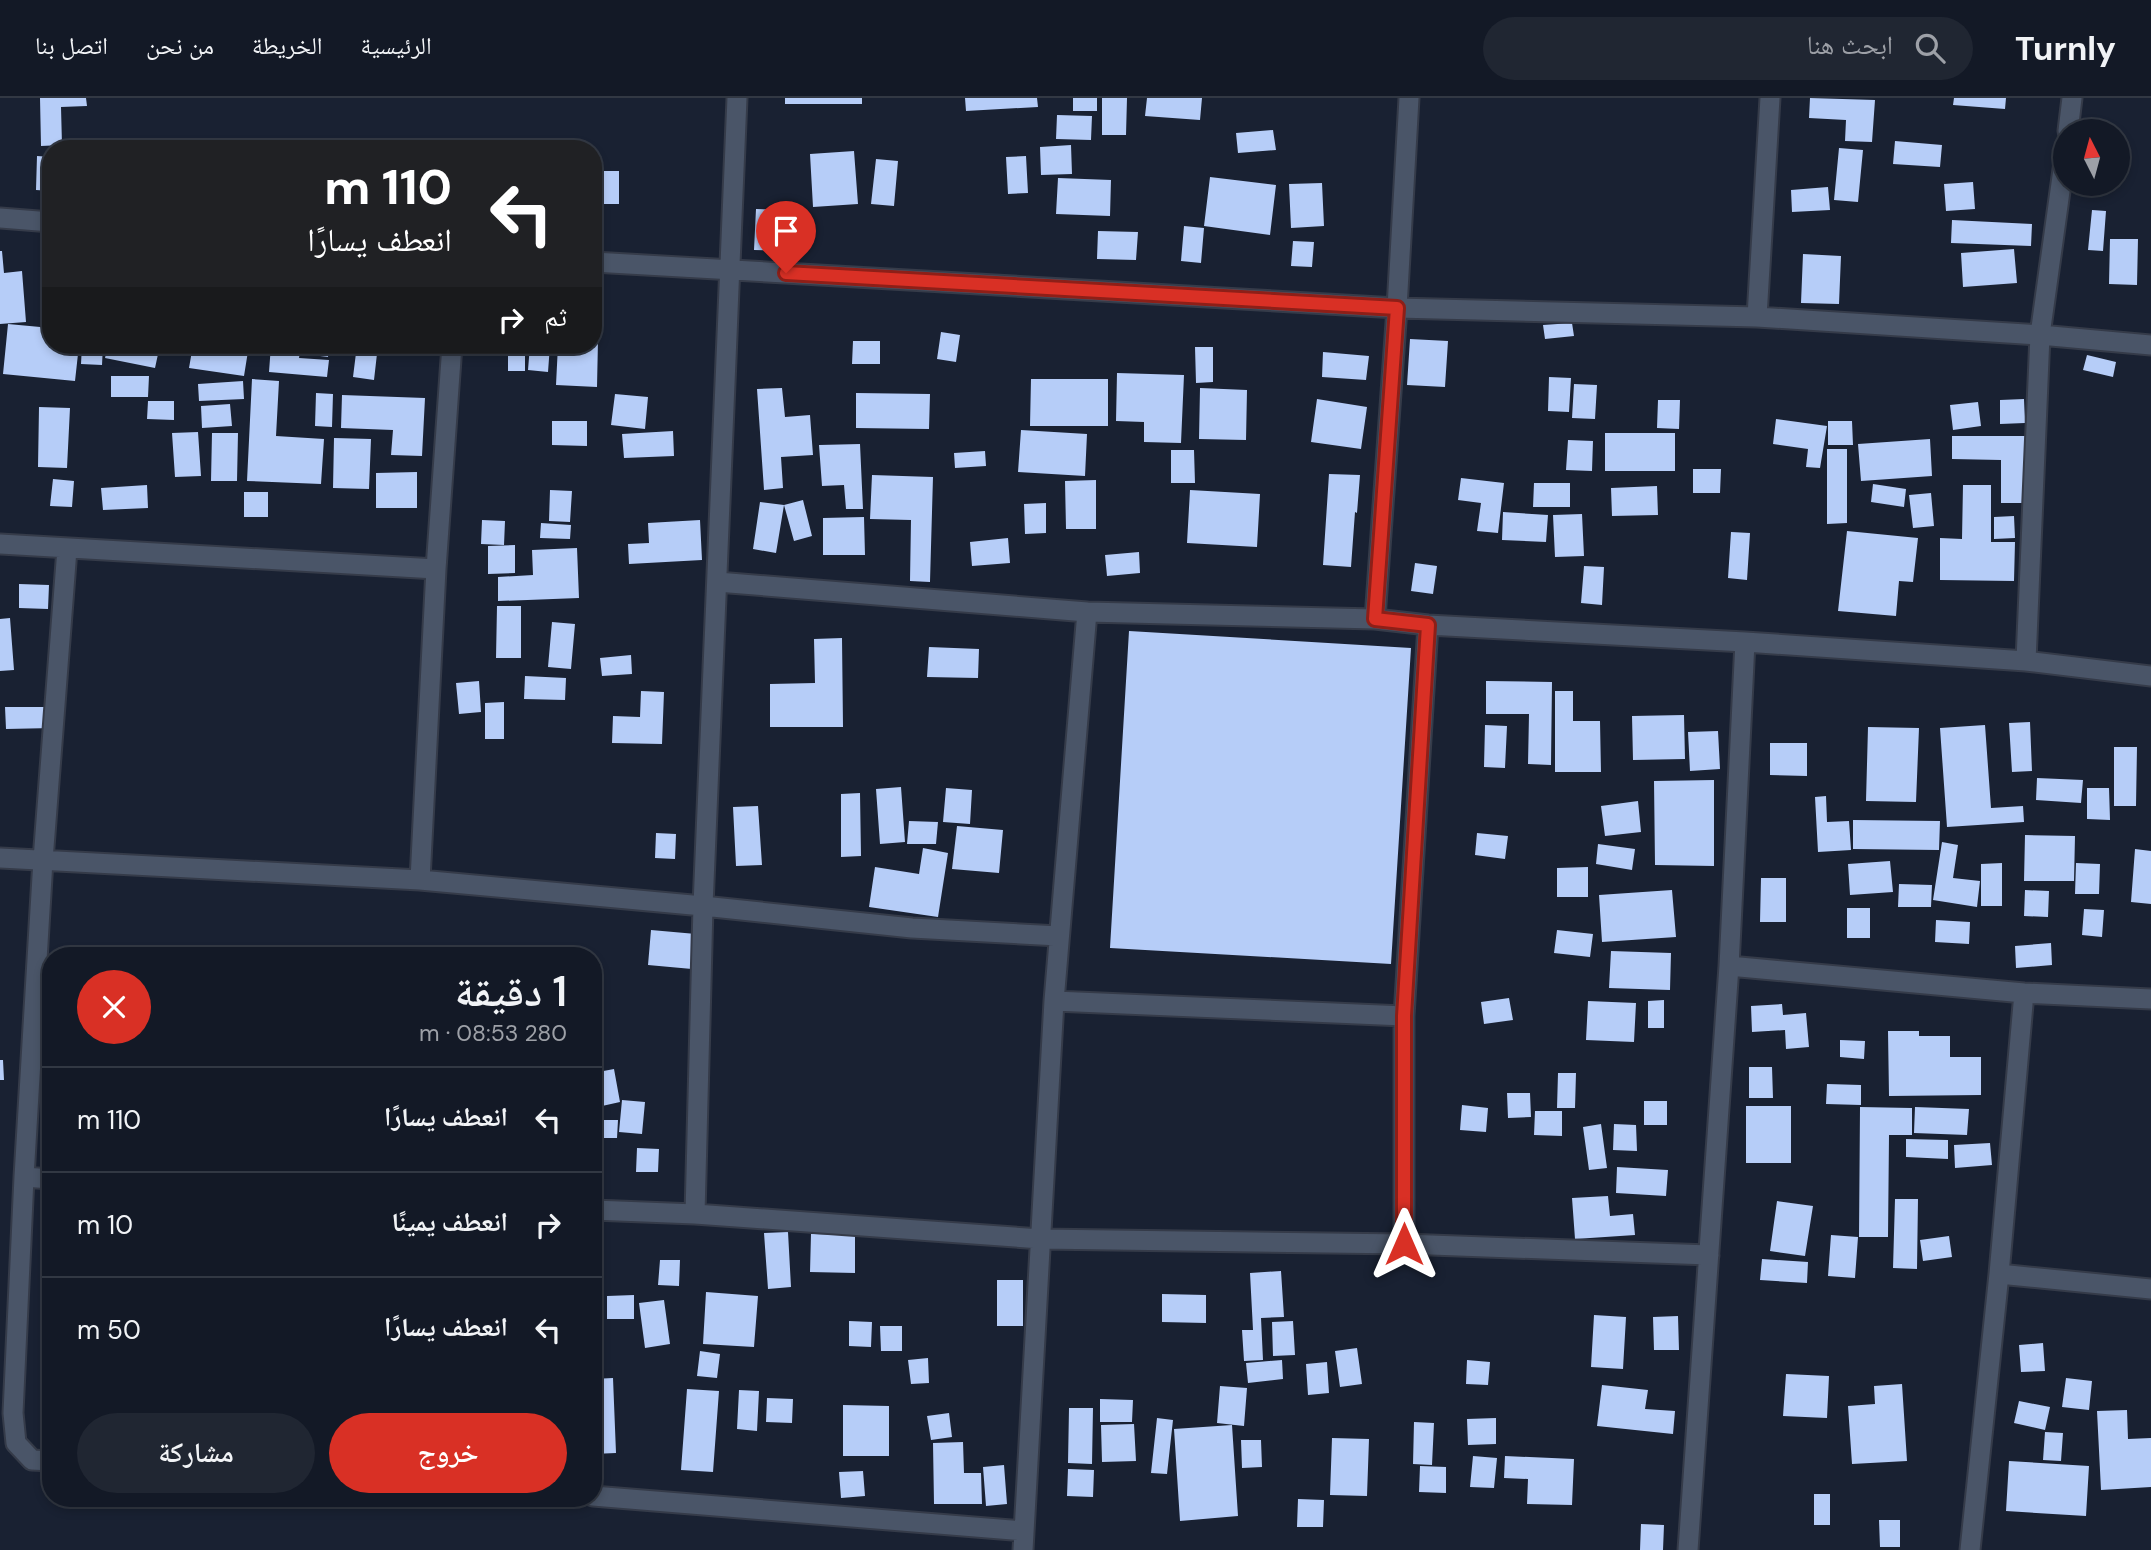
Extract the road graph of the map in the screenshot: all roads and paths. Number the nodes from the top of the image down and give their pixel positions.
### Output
1 (737, 98) edge
2 (1409, 98) edge
3 (1770, 98) edge
4 (2072, 98) edge
5 (2069, 119) edge
6 (2059, 196) edge
7 (0, 218) edge
8 (42, 221) edge
9 (602, 263) edge
10 (731, 270) junction
11 (1397, 308) junction
12 (1757, 317) junction
13 (2040, 335) junction
14 (2151, 345) edge
15 (451, 354) edge
16 (0, 544) edge
17 (67, 549) junction
18 (436, 569) junction
19 (718, 582) junction
20 (1087, 612) junction
21 (1375, 619) junction
22 (1428, 625) junction
23 (1745, 642) junction
24 (2026, 661) junction
25 (2151, 676) edge
26 (0, 858) edge
27 (43, 860) junction
28 (420, 880) junction
29 (704, 906) junction
30 (1059, 936) junction
31 (1729, 966) junction
32 (2024, 993) junction
33 (2151, 999) edge
34 (1054, 1001) junction
35 (1404, 1016) junction
36 (24, 1177) junction
37 (42, 1178) edge
38 (602, 1210) edge
39 (695, 1214) junction
40 (1041, 1238) junction
41 (1404, 1244) junction
42 (1709, 1255) junction
43 (1999, 1274) junction
44 (2151, 1289) edge
45 (42, 1461) edge
46 (602, 1497) edge
47 (1023, 1541) edge
48 (1688, 1550) edge
49 (1970, 1550) edge

1 - 10 street
2 - 11 street
3 - 12 street
4 - 5 street
6 - 13 street
7 - 8 street
9 - 10 street
10 - 11 street
10 - 19 street
11 - 12 street
11 - 21 street
12 - 13 street
13 - 14 street
13 - 24 street
15 - 18 street
16 - 17 street
17 - 18 street
17 - 27 street
18 - 28 street
19 - 20 street
19 - 29 street
20 - 21 street
20 - 30 street
21 - 22 street
22 - 23 street
22 - 35 street
23 - 24 street
23 - 31 street
24 - 25 street
26 - 27 street
27 - 28 street
27 - 36 street
28 - 29 street
29 - 30 street
29 - 39 street
30 - 34 street
31 - 32 street
31 - 42 street
32 - 33 street
32 - 43 street
34 - 35 street
34 - 40 street
35 - 41 street
36 - 37 street
36 - 45 street
38 - 39 street
39 - 40 street
40 - 41 street
40 - 47 street
41 - 42 street
42 - 48 street
43 - 44 street
43 - 49 street
46 - 47 street

